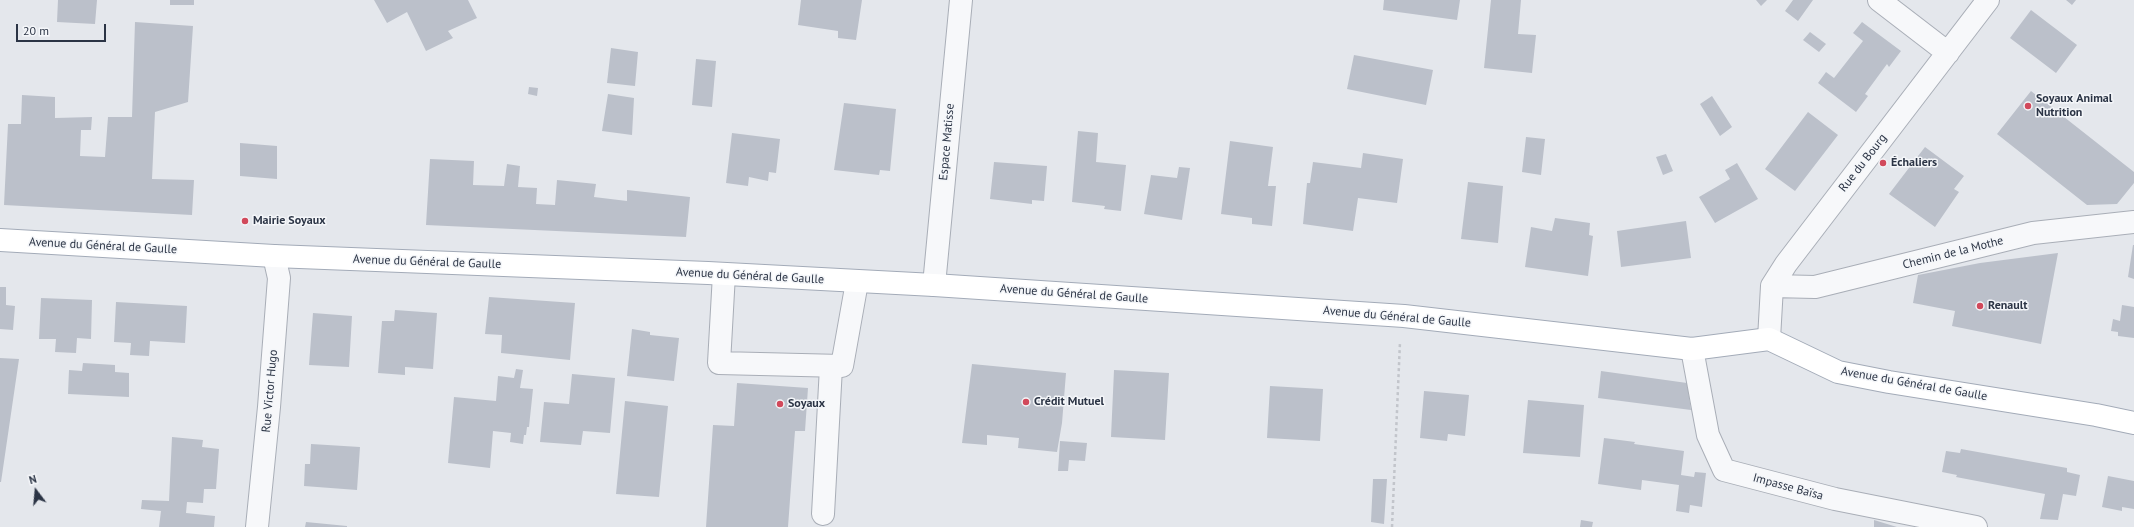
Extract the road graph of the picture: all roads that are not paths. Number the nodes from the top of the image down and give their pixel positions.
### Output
1 (961, 0) edge
2 (1879, 0) edge
3 (1988, 0) edge
4 (1948, 53) junction
5 (2134, 222) edge
6 (0, 240) edge
7 (274, 256) junction
8 (724, 274) junction
9 (857, 282) junction
10 (934, 285) junction
11 (1772, 286) junction
12 (1769, 339) junction
13 (1692, 349) junction
14 (831, 367) junction
15 (2134, 423) edge
16 (823, 514) dead end
17 (257, 527) edge
18 (1976, 527) edge

1 - 10 street, Espace Matisse
2 - 4 street
3 - 4 street, Rue du Bourg
4 - 11 street, Rue du Bourg
5 - 11 street, Chemin de la Mothe
6 - 7 main road, Avenue du Général de Gaulle
7 - 8 main road, Avenue du Général de Gaulle
7 - 17 street, Rue Victor Hugo
8 - 9 main road, Avenue du Général de Gaulle
8 - 14 street
9 - 10 main road, Avenue du Général de Gaulle
9 - 14 street
10 - 13 main road, Avenue du Général de Gaulle
11 - 12 street, Rue du Bourg
12 - 13 main road, Avenue du Général de Gaulle
12 - 15 main road, Avenue du Général de Gaulle
13 - 18 street, Impasse Baïsa
14 - 16 street

